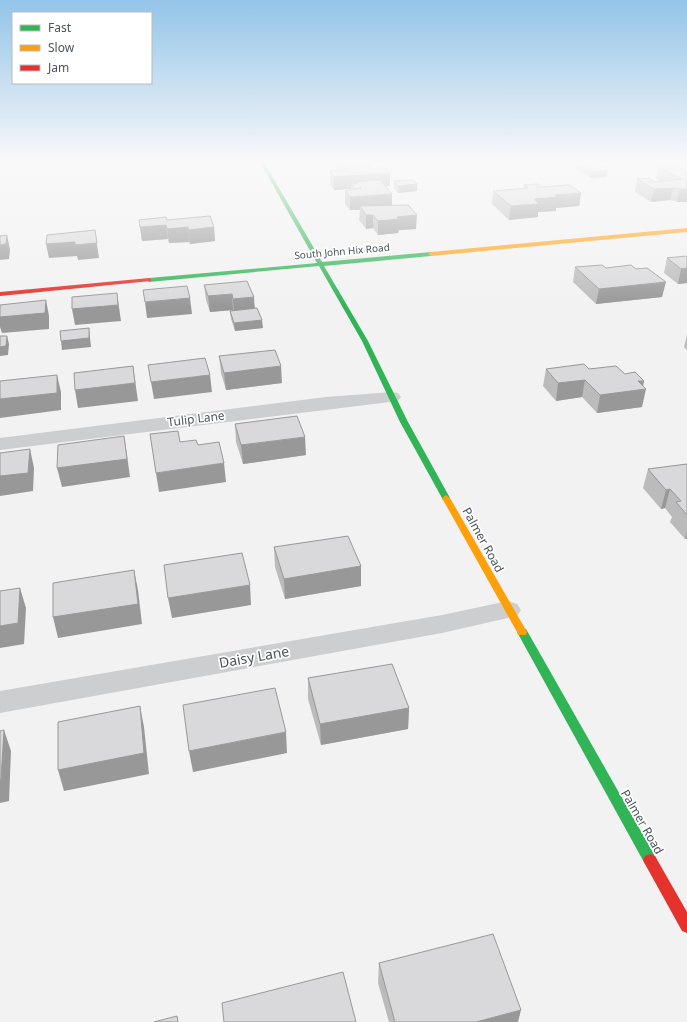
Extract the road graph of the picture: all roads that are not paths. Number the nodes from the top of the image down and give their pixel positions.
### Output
1 (291, 212) edge
2 (687, 230) edge
3 (321, 264) junction
4 (0, 294) edge
5 (392, 397) junction
6 (0, 444) edge
7 (508, 610) junction
8 (0, 702) edge
9 (687, 926) edge

1 - 3 street, Palmer Road
2 - 3 street, South John Hix Road
3 - 4 street, South John Hix Road
3 - 5 street, Palmer Road
5 - 6 street, Tulip Lane
5 - 7 street, Palmer Road
7 - 8 street, Daisy Lane
7 - 9 street, Palmer Road

